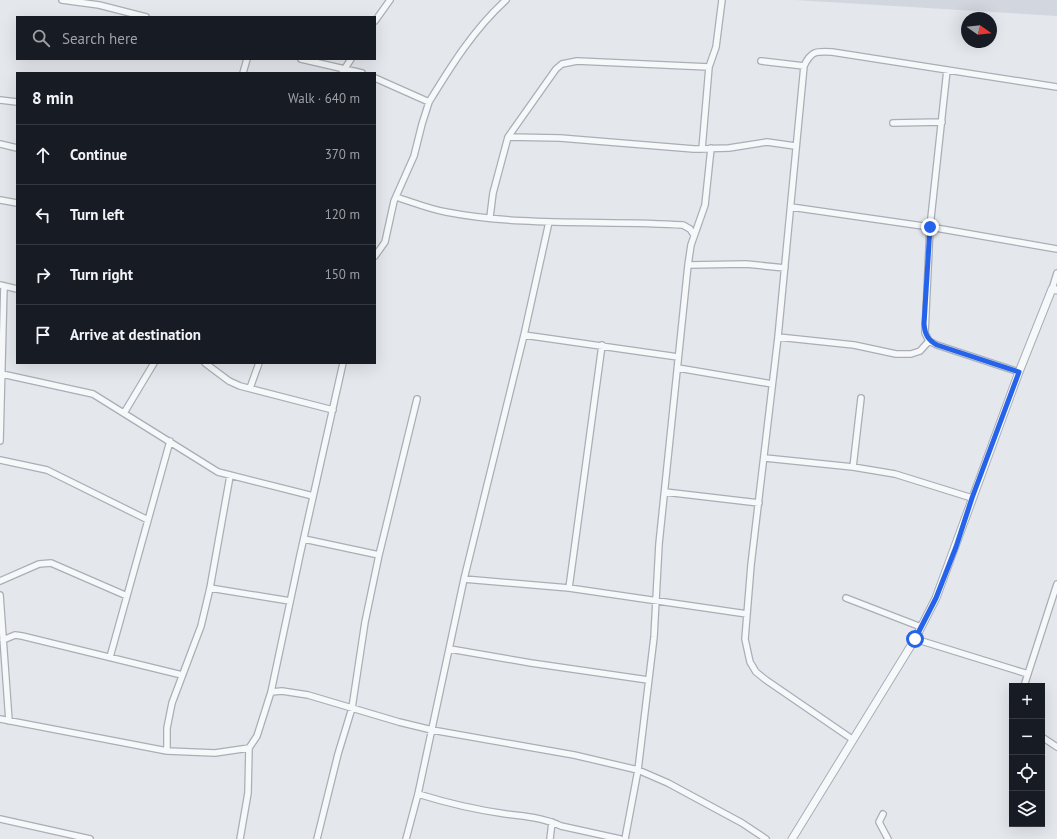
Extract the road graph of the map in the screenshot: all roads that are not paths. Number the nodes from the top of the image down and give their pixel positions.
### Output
1 (62, 0) edge
2 (390, 0) edge
3 (506, 0) edge
4 (722, 0) edge
5 (142, 16) edge
6 (376, 20) edge
7 (247, 60) edge
8 (304, 60) edge
9 (350, 60) edge
10 (761, 61) dead end
11 (804, 66) junction
12 (709, 67) junction
13 (947, 70) junction
14 (344, 71) edge
15 (243, 72) edge
16 (376, 78) edge
17 (1057, 87) edge
18 (0, 100) edge
19 (16, 102) edge
20 (429, 102) junction
21 (942, 122) junction
22 (893, 123) dead end
23 (508, 137) junction
24 (0, 144) edge
25 (795, 146) junction
26 (16, 148) edge
27 (711, 148) junction
28 (702, 149) junction
29 (396, 197) junction
30 (0, 200) edge
31 (16, 203) edge
32 (791, 207) junction
33 (490, 217) junction
34 (549, 222) junction
35 (930, 227) junction
36 (694, 235) junction
37 (1057, 249) edge
38 (376, 255) edge
39 (688, 265) junction
40 (785, 268) junction
41 (1057, 273) edge
42 (2, 286) edge
43 (16, 289) edge
44 (1054, 289) edge
45 (524, 335) junction
46 (778, 337) junction
47 (929, 341) junction
48 (602, 345) junction
49 (678, 357) junction
50 (153, 364) edge
51 (206, 364) edge
52 (259, 364) edge
53 (343, 364) edge
54 (678, 368) junction
55 (1019, 372) junction
56 (2, 374) junction
57 (772, 384) junction
58 (250, 388) junction
59 (861, 398) dead end
60 (417, 399) dead end
61 (333, 410) junction
62 (124, 413) junction
63 (0, 441) edge
64 (170, 442) junction
65 (765, 458) junction
66 (0, 460) edge
67 (853, 467) junction
68 (230, 476) junction
69 (665, 492) junction
70 (313, 496) junction
71 (972, 498) junction
72 (759, 503) junction
73 (148, 520) junction
74 (304, 538) junction
75 (379, 554) junction
76 (464, 579) junction
77 (0, 581) edge
78 (1057, 584) edge
79 (210, 588) junction
80 (569, 588) junction
81 (0, 595) edge
82 (127, 596) junction
83 (846, 598) dead end
84 (657, 600) junction
85 (290, 601) junction
86 (748, 614) junction
87 (921, 627) junction
88 (915, 639) junction
89 (3, 640) junction
90 (450, 648) junction
91 (110, 657) junction
92 (1028, 674) junction
93 (182, 675) junction
94 (648, 680) junction
95 (1025, 683) edge
96 (272, 692) junction
97 (352, 708) junction
98 (0, 719) edge
99 (9, 721) junction
100 (432, 730) junction
101 (852, 739) junction
102 (1045, 739) edge
103 (1057, 747) edge
104 (250, 748) junction
105 (167, 752) junction
106 (638, 770) junction
107 (418, 794) junction
108 (883, 814) dead end
109 (0, 819) edge
110 (552, 822) junction
111 (90, 839) edge
112 (240, 839) edge
113 (317, 839) edge
114 (406, 839) edge
115 (550, 839) edge
116 (620, 839) edge
117 (625, 839) edge
118 (766, 839) edge
119 (792, 839) edge
120 (888, 839) edge

1 - 5 street
2 - 6 street
3 - 20 street
4 - 12 street
7 - 15 street
8 - 14 street
9 - 14 street
10 - 11 street
11 - 13 street
11 - 25 street
12 - 23 street
12 - 28 street
13 - 17 street
13 - 21 street
16 - 20 street
18 - 19 street
20 - 29 street
21 - 22 street
21 - 35 street
23 - 28 street
23 - 33 street
24 - 26 street
25 - 27 street
25 - 32 street
27 - 28 street
27 - 36 street
29 - 33 street
29 - 38 street
30 - 31 street
32 - 35 street
32 - 40 street
33 - 34 street
34 - 36 street
34 - 45 street
35 - 37 street
35 - 47 street
36 - 39 street
39 - 40 street
39 - 49 street
40 - 46 street
41 - 44 street
42 - 43 street
42 - 56 street
44 - 55 street
45 - 48 street
45 - 76 street
46 - 47 street
46 - 57 street
47 - 55 street
48 - 49 street
48 - 80 street
49 - 54 street
50 - 62 street
51 - 58 street
52 - 58 street
53 - 61 street
54 - 57 street
54 - 69 street
55 - 71 street
56 - 62 street
56 - 63 street
57 - 65 street
58 - 61 street
59 - 67 street
60 - 75 street
61 - 70 street
62 - 64 street
64 - 68 street
64 - 73 street
65 - 67 street
65 - 72 street
66 - 73 street
67 - 71 street
68 - 70 street
68 - 79 street
69 - 72 street
69 - 84 street
70 - 74 street
71 - 87 street
72 - 86 street
73 - 82 street
74 - 75 street
74 - 85 street
75 - 97 street
76 - 80 street
76 - 90 street
77 - 82 street
78 - 92 street
79 - 85 street
79 - 93 street
80 - 84 street
81 - 89 street
82 - 91 street
83 - 87 street
84 - 86 street
84 - 94 street
85 - 96 street
86 - 101 street
87 - 88 street
88 - 92 street
88 - 101 street
89 - 91 street
89 - 99 street
90 - 94 street
90 - 100 street
91 - 93 street
92 - 95 street
93 - 105 street
94 - 106 street
96 - 97 street
96 - 104 street
97 - 100 street
97 - 113 street
98 - 99 street
99 - 105 street
100 - 106 street
100 - 107 street
101 - 119 street
102 - 103 street
104 - 105 street
104 - 112 street
106 - 117 street
106 - 118 street
107 - 110 street
107 - 114 street
108 - 120 street
109 - 111 street
110 - 115 street
110 - 116 street

